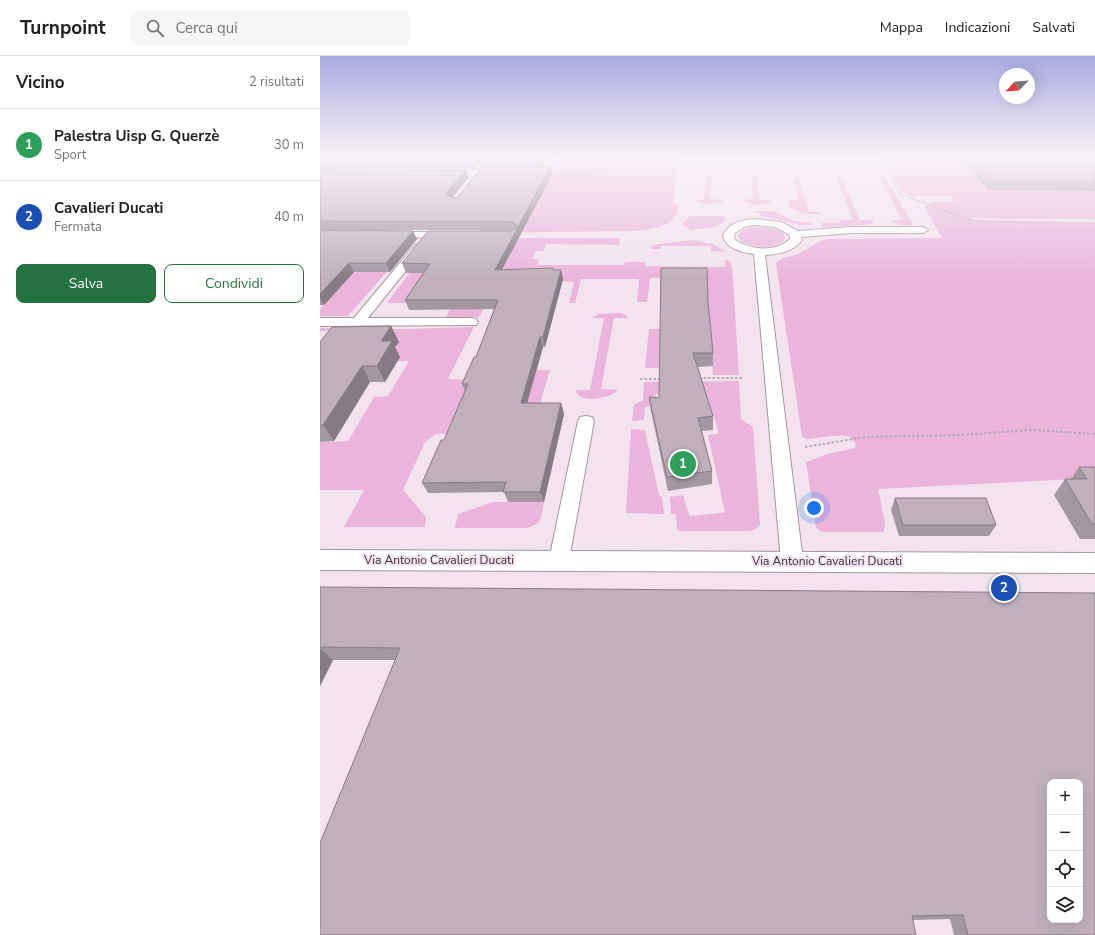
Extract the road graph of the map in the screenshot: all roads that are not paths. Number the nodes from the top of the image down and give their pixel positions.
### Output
1 (923, 230) dead end
2 (795, 234) junction
3 (382, 235) edge
4 (428, 235) junction
5 (459, 235) edge
6 (759, 251) junction
7 (320, 322) edge
8 (358, 322) junction
9 (471, 322) dead end
10 (586, 421) dead end
11 (320, 560) edge
12 (559, 560) junction
13 (792, 561) junction
14 (1095, 563) edge

1 - 2 lane
2 - 6 lane
2 - 6 lane
3 - 4 lane
4 - 5 lane
4 - 8 lane
6 - 13 lane
7 - 8 lane
8 - 9 lane
10 - 12 lane
11 - 12 street, Via Antonio Cavalieri Ducati
12 - 13 street, Via Antonio Cavalieri Ducati
13 - 14 street, Via Antonio Cavalieri Ducati

